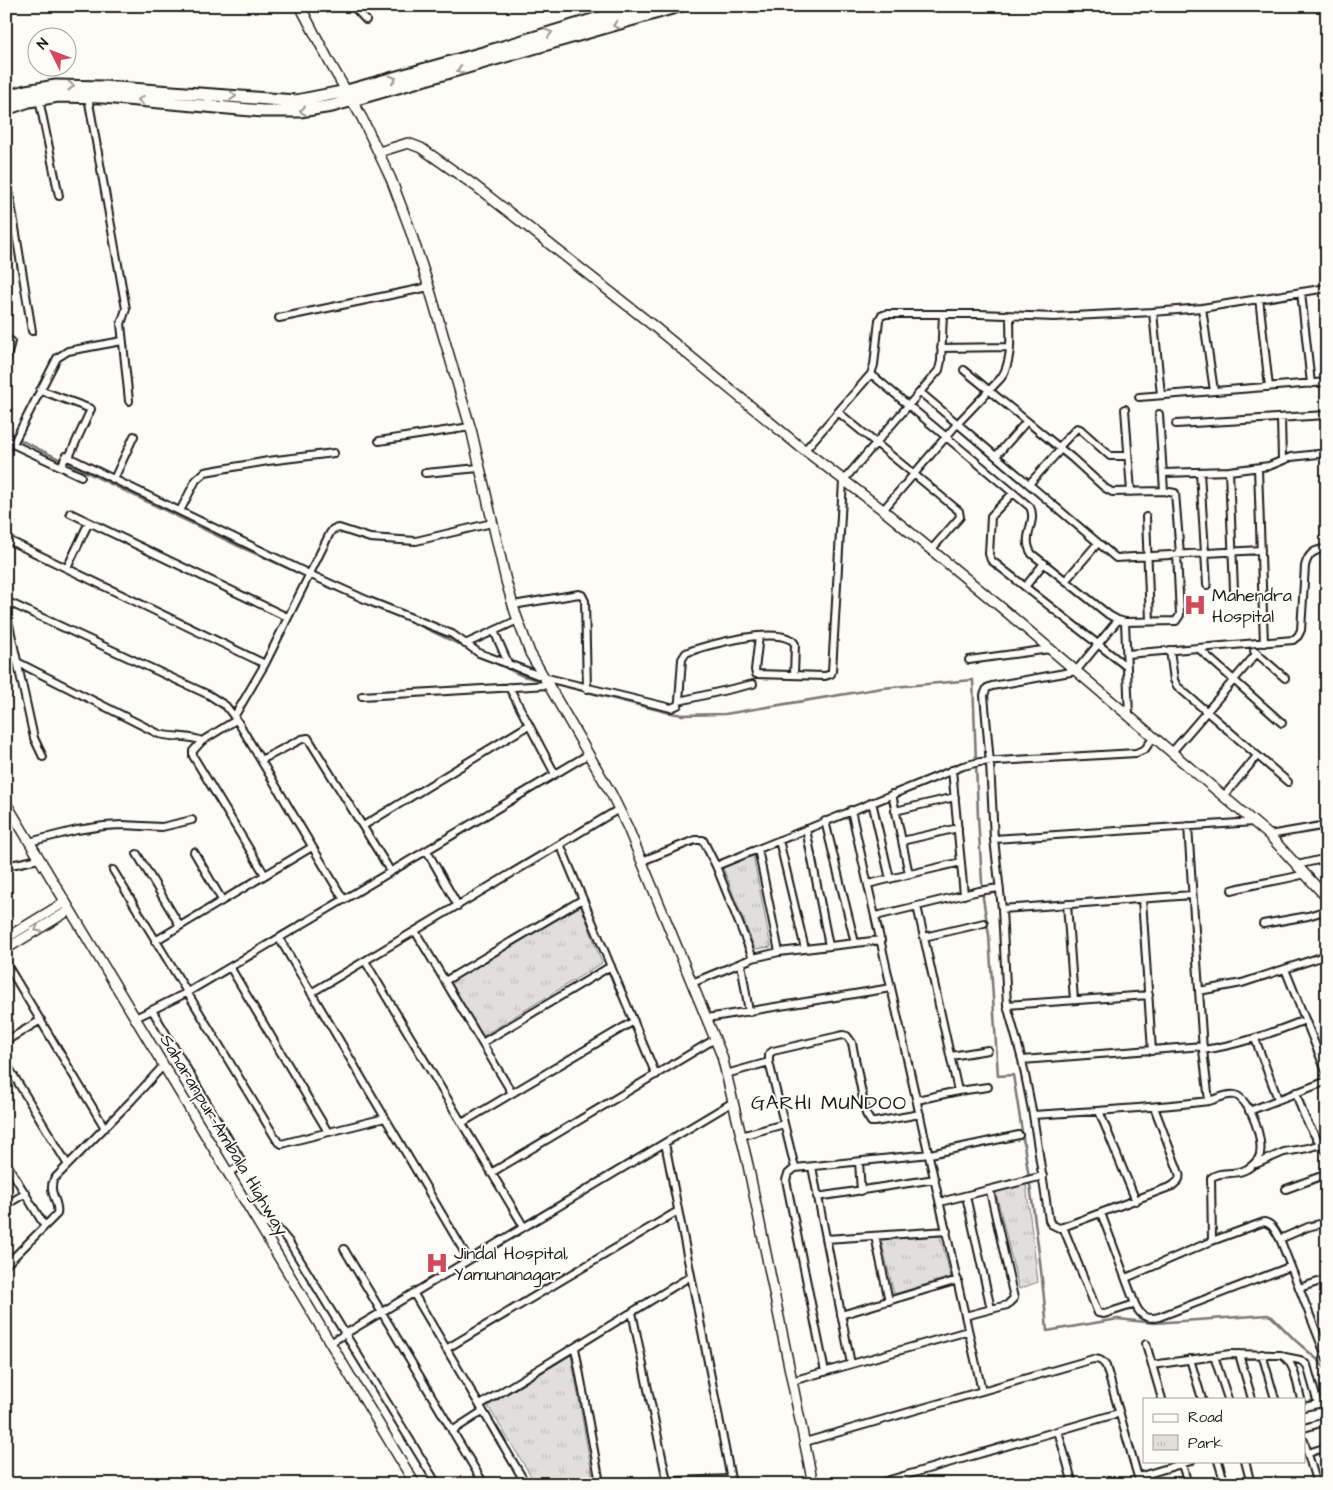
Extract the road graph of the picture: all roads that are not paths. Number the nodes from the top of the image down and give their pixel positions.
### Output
1 (300, 6) edge
2 (353, 6) edge
3 (640, 6) edge
4 (680, 6) edge
5 (614, 10) edge
6 (366, 20) dead end
7 (350, 96) junction
8 (6, 97) edge
9 (88, 97) junction
10 (39, 99) junction
11 (6, 109) edge
12 (379, 152) junction
13 (6, 173) edge
14 (59, 196) dead end
15 (429, 287) junction
16 (1327, 288) edge
17 (1301, 292) junction
18 (1259, 298) junction
19 (1202, 308) junction
20 (1153, 312) junction
21 (943, 314) junction
22 (1010, 316) junction
23 (279, 318) dead end
24 (32, 331) dead end
25 (11, 341) dead end
26 (122, 341) junction
27 (1009, 347) junction
28 (941, 348) junction
29 (6, 362) edge
30 (964, 370) dead end
31 (871, 374) junction
32 (1327, 382) edge
33 (1311, 384) junction
34 (1269, 387) junction
35 (40, 390) junction
36 (989, 390) junction
37 (1214, 391) junction
38 (920, 392) junction
39 (1161, 395) junction
40 (1138, 397) dead end
41 (129, 401) dead end
42 (908, 405) junction
43 (1124, 409) dead end
44 (838, 412) junction
45 (1159, 414) dead end
46 (1327, 415) edge
47 (1281, 418) junction
48 (1027, 421) junction
49 (958, 423) junction
50 (1176, 424) dead end
51 (470, 427) junction
52 (134, 436) dead end
53 (946, 437) junction
54 (13, 440) edge
55 (378, 441) dead end
56 (876, 443) junction
57 (1060, 448) junction
58 (804, 451) junction
59 (334, 453) dead end
60 (1327, 453) edge
61 (996, 456) junction
62 (1128, 456) junction
63 (1282, 460) junction
64 (64, 462) junction
65 (479, 468) junction
66 (1258, 468) junction
67 (1229, 471) junction
68 (1200, 472) junction
69 (425, 473) dead end
70 (1163, 473) junction
71 (915, 475) junction
72 (81, 476) dead end
73 (114, 479) junction
74 (843, 481) junction
75 (1029, 484) junction
76 (1164, 491) junction
77 (1131, 492) junction
78 (1013, 493) junction
79 (883, 510) junction
80 (180, 511) junction
81 (70, 513) dead end
82 (1146, 517) dead end
83 (89, 522) junction
84 (492, 523) junction
85 (6, 538) edge
86 (1098, 543) junction
87 (1327, 549) edge
88 (931, 550) junction
89 (1261, 550) junction
90 (1232, 551) junction
91 (1205, 553) junction
92 (1179, 554) junction
93 (1148, 556) junction
94 (1044, 563) junction
95 (67, 568) junction
96 (308, 577) junction
97 (1066, 580) junction
98 (1207, 585) dead end
99 (1025, 587) junction
100 (1234, 590) dead end
101 (6, 601) edge
102 (513, 605) junction
103 (6, 611) edge
104 (287, 617) junction
105 (518, 620) junction
106 (1118, 620) junction
107 (1150, 621) junction
108 (1125, 622) junction
109 (494, 631) junction
110 (759, 636) junction
111 (1264, 643) junction
112 (465, 644) junction
113 (1098, 644) junction
114 (1246, 645) junction
115 (1198, 648) junction
116 (1050, 649) junction
117 (1170, 650) junction
118 (1257, 653) junction
119 (1127, 654) junction
120 (968, 660) dead end
121 (17, 662) junction
122 (264, 664) junction
123 (509, 665) junction
124 (1128, 667) junction
125 (1076, 671) junction
126 (794, 675) junction
127 (1285, 678) dead end
128 (1234, 679) junction
129 (546, 681) junction
130 (753, 684) dead end
131 (509, 687) junction
132 (586, 688) junction
133 (362, 696) dead end
134 (679, 701) junction
135 (1206, 712) junction
136 (1129, 716) junction
137 (235, 718) junction
138 (1282, 723) dead end
139 (529, 725) junction
140 (1154, 737) junction
141 (202, 741) junction
142 (1172, 752) junction
143 (589, 754) junction
144 (1257, 756) junction
145 (43, 757) dead end
146 (260, 760) junction
147 (990, 762) junction
148 (952, 770) junction
149 (555, 774) junction
150 (1288, 782) dead end
151 (892, 794) junction
152 (1224, 796) junction
153 (955, 797) junction
154 (872, 802) junction
155 (6, 803) edge
156 (619, 809) junction
157 (851, 810) junction
158 (896, 811) junction
159 (192, 820) dead end
160 (825, 821) junction
161 (1254, 822) junction
162 (1327, 825) edge
163 (363, 826) junction
164 (1188, 826) junction
165 (958, 828) junction
166 (806, 829) junction
167 (1269, 835) junction
168 (994, 839) junction
169 (779, 840) junction
170 (902, 841) junction
171 (29, 842) junction
172 (560, 844) junction
173 (312, 847) junction
174 (758, 849) junction
175 (427, 851) junction
176 (194, 852) dead end
177 (137, 854) dead end
178 (1327, 858) edge
179 (39, 860) junction
180 (642, 862) junction
181 (961, 862) junction
182 (1297, 865) junction
183 (6, 866) edge
184 (716, 866) junction
185 (113, 870) dead end
186 (391, 872) junction
187 (909, 874) junction
188 (1305, 874) junction
189 (265, 875) junction
190 (890, 879) junction
191 (868, 884) junction
192 (999, 888) junction
193 (1232, 890) dead end
194 (964, 895) junction
195 (1192, 895) junction
196 (1327, 898) edge
197 (583, 899) junction
198 (1142, 899) junction
199 (222, 900) junction
200 (344, 900) junction
201 (1067, 904) junction
202 (67, 906) junction
203 (458, 906) junction
204 (917, 906) junction
205 (1002, 909) junction
206 (1327, 910) edge
207 (876, 916) junction
208 (984, 924) dead end
209 (1264, 924) dead end
210 (180, 926) junction
211 (415, 931) junction
212 (924, 937) junction
213 (6, 938) edge
214 (279, 938) junction
215 (881, 940) junction
216 (155, 941) junction
217 (855, 943) junction
218 (829, 946) junction
219 (6, 948) edge
220 (805, 949) junction
221 (779, 952) junction
222 (1327, 955) edge
223 (753, 958) junction
224 (365, 961) junction
225 (741, 963) junction
226 (611, 966) junction
227 (230, 967) junction
228 (8, 968) edge
229 (1285, 969) junction
230 (444, 981) junction
231 (692, 983) junction
232 (891, 988) junction
233 (1199, 991) junction
234 (188, 992) junction
235 (311, 993) junction
236 (1149, 994) junction
237 (1074, 1000) junction
238 (1007, 1005) junction
239 (152, 1010) junction
240 (749, 1012) junction
241 (135, 1018) junction
242 (707, 1018) junction
243 (41, 1020) junction
244 (1305, 1020) junction
245 (634, 1022) junction
246 (1255, 1038) junction
247 (715, 1039) junction
248 (6, 1041) edge
249 (482, 1043) junction
250 (1203, 1048) junction
251 (988, 1050) dead end
252 (1152, 1051) junction
253 (950, 1056) junction
254 (1022, 1060) junction
255 (769, 1062) junction
256 (6, 1063) edge
257 (163, 1066) junction
258 (726, 1074) junction
259 (1327, 1074) edge
260 (656, 1075) junction
261 (1327, 1081) edge
262 (988, 1087) dead end
263 (958, 1091) junction
264 (1296, 1092) junction
265 (512, 1093) junction
266 (1278, 1099) junction
267 (917, 1100) junction
268 (1209, 1101) junction
269 (733, 1102) junction
270 (1154, 1107) junction
271 (1099, 1111) junction
272 (1249, 1111) junction
273 (920, 1114) junction
274 (1033, 1115) junction
275 (385, 1118) junction
276 (462, 1123) junction
277 (784, 1124) junction
278 (104, 1128) junction
279 (328, 1132) junction
280 (1019, 1135) dead end
281 (741, 1136) junction
282 (665, 1143) junction
283 (1324, 1143) edge
284 (1327, 1152) edge
285 (930, 1154) junction
286 (6, 1162) edge
287 (859, 1162) junction
288 (68, 1165) junction
289 (1252, 1165) junction
290 (812, 1167) junction
291 (795, 1168) junction
292 (228, 1173) junction
293 (491, 1173) junction
294 (1327, 1174) edge
295 (1043, 1176) junction
296 (935, 1180) junction
297 (1286, 1189) dead end
298 (861, 1191) junction
299 (990, 1191) junction
300 (26, 1193) junction
301 (966, 1196) junction
302 (817, 1197) junction
303 (1136, 1200) junction
304 (940, 1202) junction
305 (6, 1205) edge
306 (678, 1211) junction
307 (1101, 1213) junction
308 (255, 1218) junction
309 (1327, 1222) edge
310 (44, 1225) junction
311 (524, 1227) junction
312 (1063, 1227) junction
313 (947, 1231) junction
314 (875, 1236) junction
315 (826, 1239) junction
316 (1280, 1239) junction
317 (1212, 1241) junction
318 (344, 1249) dead end
319 (470, 1260) junction
320 (6, 1265) edge
321 (1289, 1267) junction
322 (691, 1276) junction
323 (1126, 1278) junction
324 (958, 1280) junction
325 (1327, 1280) edge
326 (1299, 1288) junction
327 (414, 1294) junction
328 (889, 1301) junction
329 (1135, 1304) junction
330 (991, 1309) junction
331 (382, 1312) junction
332 (632, 1312) junction
333 (841, 1315) junction
334 (965, 1316) junction
335 (968, 1331) junction
336 (346, 1334) junction
337 (330, 1343) junction
338 (1146, 1344) dead end
339 (574, 1348) junction
340 (446, 1349) junction
341 (1239, 1354) junction
342 (1262, 1354) junction
343 (1214, 1356) junction
344 (1285, 1357) junction
345 (1190, 1359) junction
346 (1327, 1359) edge
347 (851, 1364) junction
348 (1152, 1365) junction
349 (825, 1372) junction
350 (792, 1382) junction
351 (982, 1391) junction
352 (1162, 1398) edge
353 (1202, 1398) edge
354 (1228, 1398) edge
355 (1252, 1398) edge
356 (1275, 1398) edge
357 (1301, 1398) edge
358 (1327, 1402) edge
359 (1318, 1404) junction
360 (1306, 1407) edge
361 (481, 1408) junction
362 (1119, 1413) junction
363 (1327, 1422) edge
364 (1306, 1427) edge
365 (452, 1431) junction
366 (1058, 1431) junction
367 (805, 1442) junction
368 (1306, 1447) edge
369 (1327, 1447) edge
370 (1308, 1453) junction
371 (1218, 1462) edge
372 (1245, 1462) edge
373 (1181, 1463) edge
374 (1139, 1480) edge
375 (667, 1481) junction
376 (732, 1481) edge
377 (1073, 1482) edge
378 (883, 1483) edge
379 (1315, 1483) edge
380 (415, 1484) edge
381 (437, 1484) edge
382 (484, 1484) edge
383 (526, 1484) edge
384 (592, 1484) edge
385 (600, 1484) edge
386 (813, 1484) edge
387 (876, 1484) edge
388 (1063, 1484) edge
389 (1188, 1484) edge
390 (1225, 1484) edge
391 (1251, 1484) edge

1 - 7 street
2 - 6 street
3 - 5 highway
4 -> 7 highway
7 -> 5 highway
8 -> 7 highway
7 -> 9 highway
7 - 12 street
9 - 10 highway
9 - 26 street
10 - 11 highway
10 - 14 street
12 - 15 street
12 - 58 street
13 - 24 street
15 - 23 street
15 - 51 street
16 - 17 street
17 - 18 street
17 - 33 street
18 - 19 street
18 - 34 street
19 - 20 street
19 - 37 street
20 - 22 street
20 - 39 street
21 - 22 street
21 - 28 street
21 - 31 street
22 - 27 street
25 - 29 street
26 - 35 street
26 - 41 street
27 - 28 street
27 - 36 street
28 - 38 street
30 - 36 street
31 - 42 street
31 - 44 street
32 - 33 street
33 - 34 street
34 - 37 street
35 - 54 street
35 - 64 street
36 - 48 street
36 - 49 street
37 - 39 street
38 - 42 street
38 - 49 street
39 - 40 street
42 - 53 street
42 - 56 street
43 - 62 street
44 - 56 street
44 - 58 street
45 - 70 street
46 - 47 street
47 - 50 street
47 - 63 street
48 - 57 street
48 - 61 street
49 - 53 street
49 - 61 street
51 - 55 street
51 - 65 street
52 - 73 street
53 - 71 street
53 - 78 street
54 - 64 street
56 - 71 street
56 - 74 street
57 - 62 street
57 - 75 street
57 - 77 street
58 - 74 street
59 - 80 street
60 - 63 street
61 - 75 street
62 - 77 street
63 - 66 street
64 - 72 street
64 - 73 street
65 - 69 street
65 - 84 street
66 - 67 street
66 - 89 street
67 - 68 street
67 - 90 street
68 - 70 street
68 - 91 street
70 - 76 street
71 - 79 street
71 - 88 street
73 - 80 street
74 - 79 street
74 - 126 street
75 - 86 street
76 - 77 street
76 - 92 street
78 - 94 street
78 - 99 street
79 - 88 street
80 - 96 street
81 - 83 street
82 - 93 street
83 - 95 street
83 - 104 street
84 - 96 street
84 - 102 street
85 - 95 street
86 - 93 street
86 - 97 street
87 - 111 street
88 - 116 street
89 - 90 street
89 - 111 street
90 - 91 street
90 - 100 street
91 - 92 street
91 - 98 street
92 - 93 street
92 - 107 street
93 - 107 street
94 - 97 street
94 - 99 street
95 - 122 street
96 - 104 street
96 - 112 street
97 - 106 street
99 - 113 street
101 - 137 street
102 - 105 street
102 - 132 street
103 - 121 street
104 - 122 street
105 - 109 street
105 - 129 street
106 - 108 street
106 - 113 street
107 - 108 street
108 - 119 street
109 - 112 street
109 - 123 street
110 - 126 street
110 - 126 street
110 - 134 street
111 - 114 street
112 - 123 street
113 - 124 street
113 - 125 street
114 - 115 street
114 - 118 street
115 - 117 street
115 - 128 street
116 - 120 street
116 - 125 street
117 - 119 street
117 - 135 street
118 - 127 street
118 - 128 street
119 - 124 street
121 - 141 street
121 - 145 street
122 - 137 street
123 - 129 street
124 - 136 street
125 - 136 street
125 - 147 street
128 - 135 street
128 - 138 street
129 - 131 street
129 - 132 street
129 - 143 street
130 - 134 street
131 - 133 street
131 - 139 street
132 - 134 street
135 - 142 street
135 - 144 street
136 - 140 street
137 - 141 street
137 - 146 street
139 - 149 street
139 - 163 street
140 - 142 street
140 - 147 street
141 - 189 street
142 - 152 street
143 - 149 street
143 - 156 street
144 - 150 street
144 - 152 street
146 - 163 street
146 - 173 street
147 - 148 street
147 - 168 street
148 - 151 street
148 - 153 street
149 - 175 street
151 - 154 street
151 - 158 street
152 - 161 street
153 - 158 street
153 - 165 street
154 - 157 street
154 - 190 street
155 - 171 street, Saharanpur-Ambala Highway
156 - 172 street
156 - 180 street
157 - 160 street
157 - 191 street
158 - 170 street
159 - 171 street
160 - 166 street
160 - 217 street
161 - 164 street
161 - 167 street
162 - 167 street
163 - 186 street
164 - 168 street
164 - 195 street
165 - 170 street
165 - 181 street
166 - 169 street
166 - 218 street
167 - 182 street
168 - 192 street
169 - 174 street
169 - 220 street
170 - 187 street
171 - 179 street, Saharanpur-Ambala Highway
172 - 197 street
172 - 203 street
173 - 189 street
173 - 200 street
174 - 184 street
174 - 221 street
175 - 186 street
175 - 203 street
176 - 199 street
177 - 210 street
178 - 182 street
179 - 183 street
179 - 202 street, Saharanpur-Ambala Highway
180 - 184 street
180 - 231 street
181 - 187 street
181 - 194 street
182 - 188 street
184 - 223 street
185 - 216 street
186 - 200 street
187 - 190 street
188 - 193 street
188 - 196 street
189 - 199 street
190 - 191 street
191 - 207 street
192 - 194 street
192 - 205 street
194 - 204 street
195 - 198 street
195 - 233 street
197 - 226 street
197 - 230 street
198 - 201 street
198 - 236 street
199 - 210 street
200 - 214 street
201 - 205 street
201 - 237 street
202 - 213 street
202 -> 219 street
202 - 241 street, Saharanpur-Ambala Highway
203 - 211 street
204 - 207 street
204 - 212 street
205 - 238 street
206 - 209 street
207 - 215 street
208 - 212 street
210 - 216 street
211 - 224 street
211 - 230 street
212 - 253 street
214 - 227 street
214 - 235 street
215 - 217 street
215 - 232 street
216 - 234 street
217 - 218 street
218 - 220 street
220 - 221 street
221 - 223 street
222 - 229 street
223 - 225 street
224 - 235 street
224 - 276 street
225 - 231 street
225 - 240 street
226 - 245 street
226 - 249 street
227 - 234 street
227 - 279 street
228 - 243 street
229 - 233 street
229 - 244 street
230 - 249 street
231 - 242 street
232 - 240 street
232 - 267 street
233 - 250 street
234 - 239 street
234 - 279 street
235 - 275 street
236 - 237 street
236 - 252 street
237 - 238 street
238 - 254 street
239 - 241 street
239 - 292 street
240 - 242 street
241 - 257 street, Saharanpur-Ambala Highway
242 - 247 street
243 - 248 street
243 - 278 street
244 - 246 street
244 - 259 street
245 - 260 street
245 - 265 street
246 - 250 street
246 - 266 street
247 - 258 street
247 - 260 street
249 - 265 street
250 - 252 street
250 - 268 street
251 - 253 street
252 - 254 street
253 - 263 street
254 - 274 street
255 - 258 street
255 - 273 street
255 - 277 street
256 - 288 street
257 - 278 street
257 - 292 street, Saharanpur-Ambala Highway
258 - 269 street
260 - 293 street
261 - 264 street
262 - 263 street
263 - 267 street
264 - 266 street
264 - 283 street
265 - 276 street
266 - 272 street
267 - 273 street
268 - 270 street
268 - 272 street
269 - 281 street
269 - 282 street
270 - 271 street
270 - 303 street
271 - 274 street
271 - 303 street
272 - 289 street
273 - 285 street
274 - 295 street
275 - 279 street
275 - 319 street
276 - 293 street
277 - 281 street
277 - 291 street
278 - 288 street
280 - 285 street
281 - 350 street
282 - 306 street
282 - 311 street
283 - 284 street
283 - 289 street
285 - 287 street
285 - 296 street
286 - 300 street
287 - 290 street
287 - 298 street
288 - 310 street
289 - 317 street
290 - 291 street
290 - 302 street
291 - 349 street
292 - 308 street, Saharanpur-Ambala Highway
293 - 311 street
294 - 297 street
295 - 299 street
295 - 312 street
296 - 298 street
296 - 304 street
298 - 302 street
299 - 301 street
299 - 330 street
300 - 305 street
300 - 310 street
301 - 304 street
301 - 330 street
302 - 315 street
303 - 307 street
304 - 313 street
306 - 322 street
306 - 340 street
307 - 312 street
307 - 323 street
308 - 336 street
308 - 337 street, Saharanpur-Ambala Highway
309 - 316 street
310 - 320 street
311 - 319 street
312 - 329 street
313 - 314 street
313 - 324 street
314 - 315 street
314 - 328 street
315 - 333 street
316 - 317 street
316 - 321 street
317 - 323 street
318 - 331 street
319 - 327 street
321 - 326 street
321 - 329 street
322 - 332 street
322 - 376 street
323 - 329 street
324 - 328 street
324 - 334 street
325 - 326 street
326 - 346 street
327 - 331 street
327 - 340 street
328 - 333 street
330 - 334 street
331 - 336 street
331 - 365 street
332 - 339 street
332 - 375 street
333 - 347 street
334 - 335 street
335 - 347 street
335 - 351 street
336 - 337 street
336 - 381 street
337 - 380 street, Saharanpur-Ambala Highway
338 - 348 street
339 - 361 street
339 - 385 street
340 - 361 street
341 - 342 street
341 - 343 street
341 - 355 street
342 - 344 street
342 - 356 street
343 - 345 street
343 - 354 street
344 - 357 street
344 - 359 street
345 - 348 street
345 - 353 street
347 - 349 street
348 - 352 street
349 - 350 street
350 - 367 street
351 - 362 street
351 - 367 street
358 - 359 street
359 - 360 street
361 - 365 street
361 - 383 street
362 - 366 street
362 - 374 street
363 - 364 street
365 - 382 street
366 - 377 street
366 - 378 street
367 - 386 street
368 - 370 street
369 - 370 street
370 - 379 street
371 - 390 street
372 - 391 street
373 - 374 street
373 - 389 street
375 - 376 street
375 - 385 street
377 - 388 street
378 - 387 street
384 - 385 street

